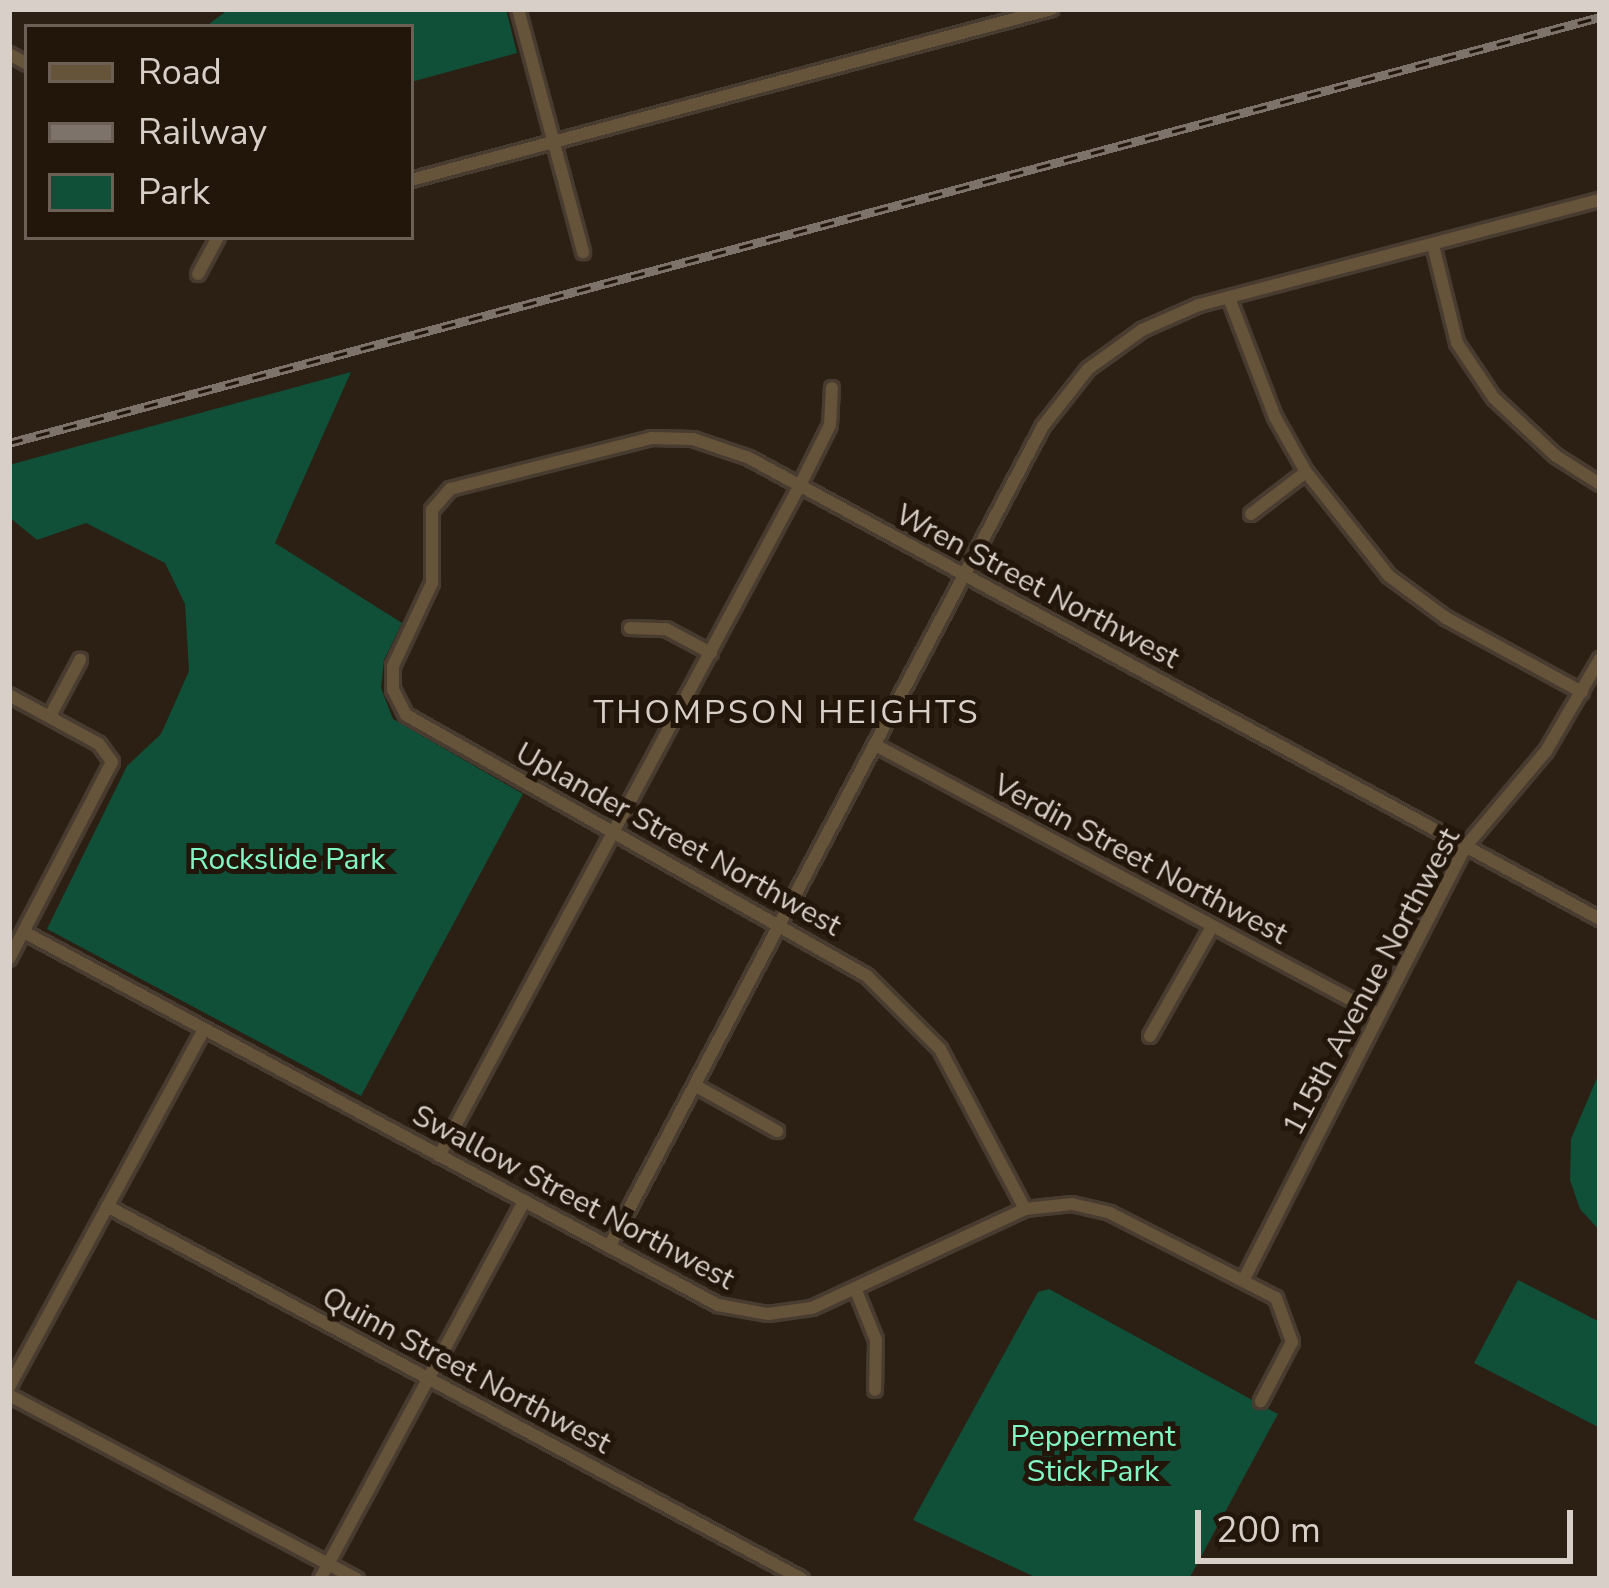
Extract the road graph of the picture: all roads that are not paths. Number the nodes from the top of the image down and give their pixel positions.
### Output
1 (518, 9) edge
2 (1052, 9) edge
3 (1034, 12) edge
4 (552, 141) junction
5 (414, 179) edge
6 (1600, 200) edge
7 (216, 240) edge
8 (1433, 245) junction
9 (583, 252) dead end
10 (198, 274) dead end
11 (1229, 298) junction
12 (832, 388) dead end
13 (1306, 472) junction
14 (1600, 484) edge
15 (800, 485) junction
16 (432, 510) joint
17 (1251, 514) dead end
18 (964, 575) junction
19 (630, 628) dead end
20 (711, 653) junction
21 (1600, 658) edge
22 (80, 660) dead end
23 (1582, 692) junction
24 (9, 695) edge
25 (50, 716) junction
26 (879, 747) junction
27 (612, 829) junction
28 (1466, 847) junction
29 (1600, 919) edge
30 (782, 922) junction
31 (1212, 927) junction
32 (23, 932) junction
33 (9, 958) edge
34 (1379, 1016) junction
35 (204, 1030) junction
36 (1150, 1036) dead end
37 (696, 1086) junction
38 (777, 1131) dead end
39 (439, 1156) junction
40 (524, 1201) junction
41 (107, 1207) junction
42 (1025, 1210) junction
43 (609, 1247) junction
44 (1244, 1279) junction
45 (857, 1293) junction
46 (429, 1378) junction
47 (875, 1390) dead end
48 (9, 1392) edge
49 (1261, 1401) dead end
50 (328, 1563) junction
51 (320, 1579) edge
52 (357, 1579) edge
53 (802, 1579) edge

1 - 4 street
2 - 3 street
3 - 4 street
4 - 5 street
4 - 9 street
6 - 8 street
7 - 10 street
8 - 11 street
8 - 14 street
11 - 13 street
11 - 18 street
12 - 15 street
13 - 17 street
13 - 23 street
15 - 16 street, Wren Street Northwest
15 - 18 street, Wren Street Northwest
15 - 20 street
16 - 27 street, Uplander Street Northwest
18 - 26 street
18 - 28 street, Wren Street Northwest
19 - 20 street
20 - 27 street
21 - 23 street, 115th Avenue Northwest
22 - 25 street
23 - 28 street, 115th Avenue Northwest
24 - 25 street
25 - 32 street
26 - 30 street
26 - 31 street, Verdin Street Northwest
27 - 30 street, Uplander Street Northwest
27 - 39 street
28 - 29 street, Wren Street Northwest
28 - 34 street, 115th Avenue Northwest
30 - 37 street
30 - 42 street, Uplander Street Northwest
31 - 34 street, Verdin Street Northwest
31 - 36 street
32 - 33 street
32 - 35 street, Swallow Street Northwest
34 - 44 street, 115th Avenue Northwest
35 - 39 street, Swallow Street Northwest
35 - 41 street
37 - 38 street
37 - 43 street
39 - 40 street, Swallow Street Northwest
40 - 43 street, Swallow Street Northwest
40 - 46 street
41 - 46 street, Quinn Street Northwest
41 - 48 street
42 - 44 street, Swallow Street Northwest
42 - 45 street, Swallow Street Northwest
43 - 45 street, Swallow Street Northwest
44 - 49 street, Swallow Street Northwest
45 - 47 street
46 - 50 street
46 - 53 street, Quinn Street Northwest
48 - 50 street
50 - 51 street
50 - 52 street

